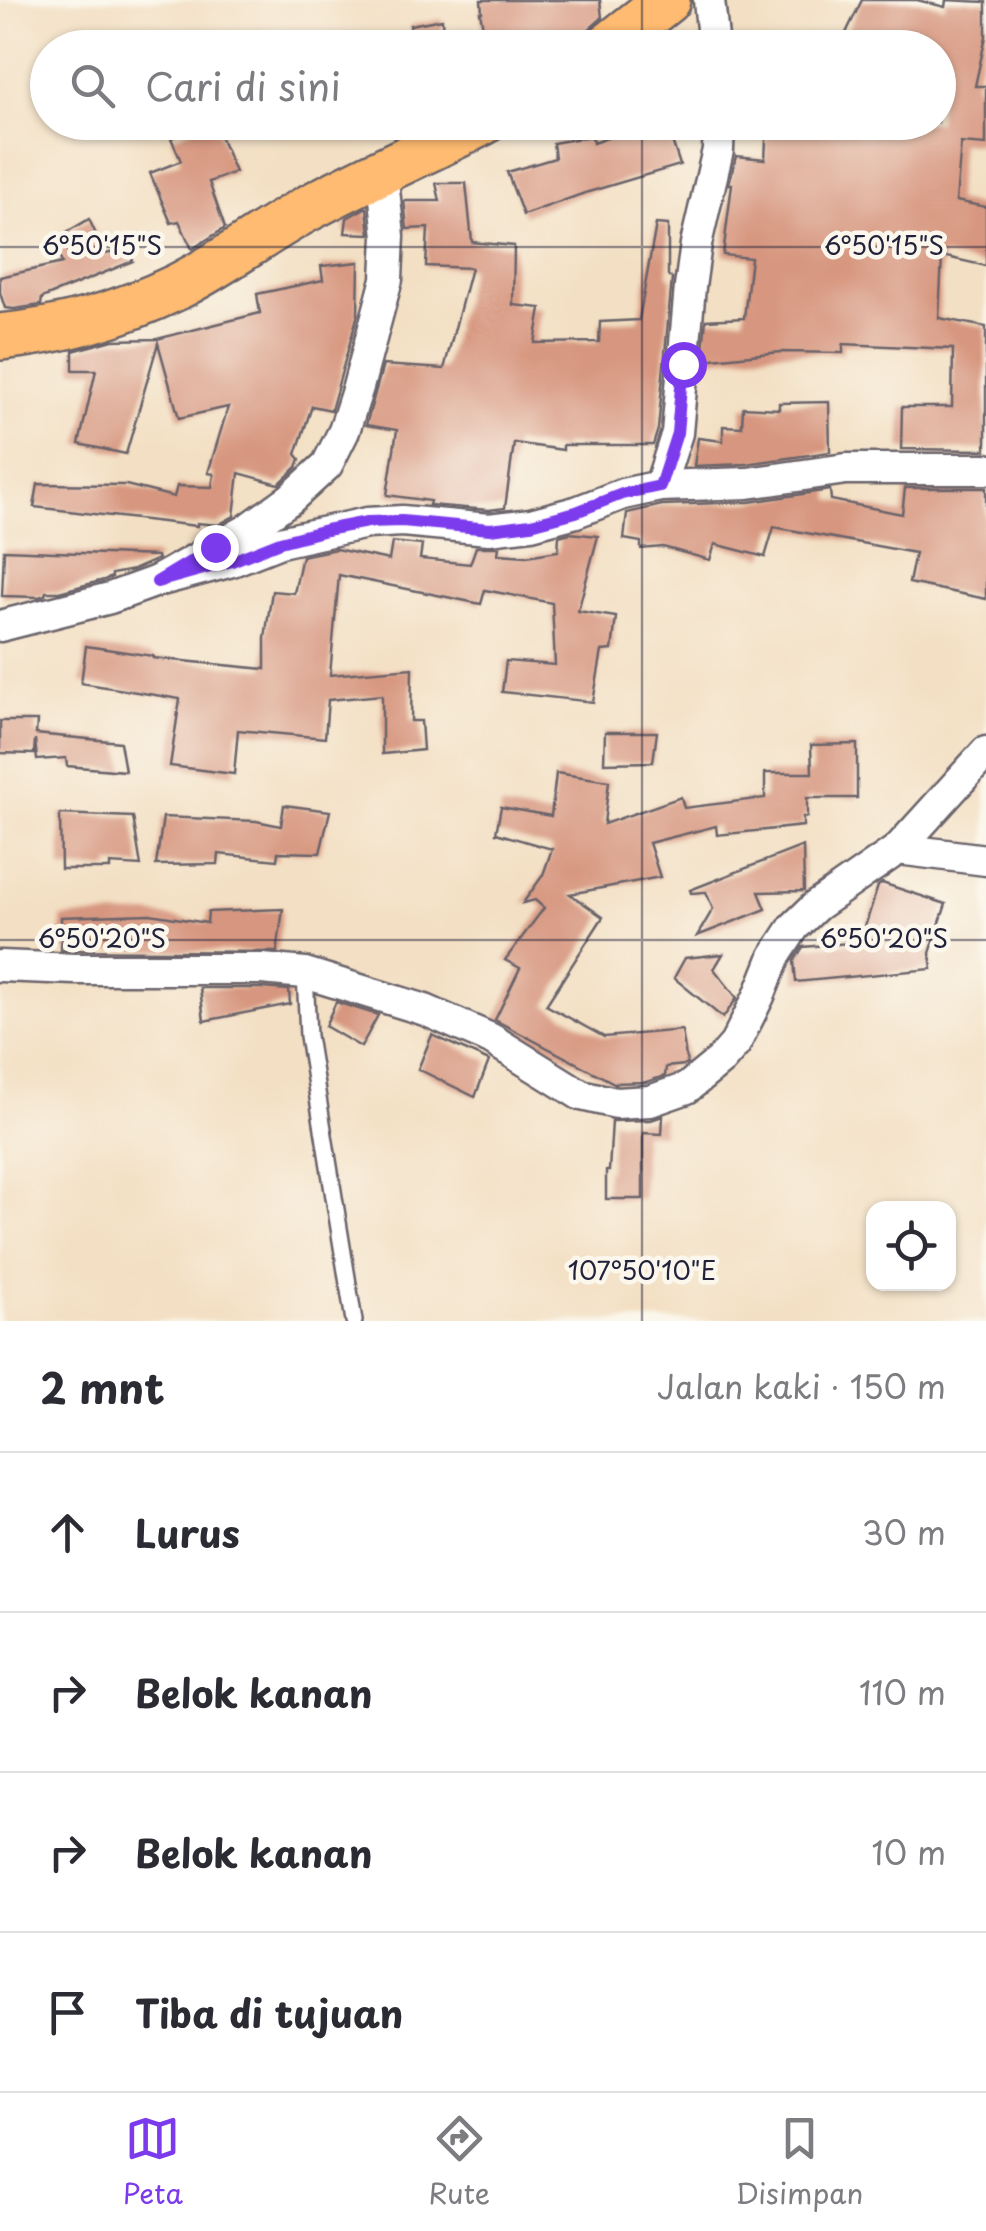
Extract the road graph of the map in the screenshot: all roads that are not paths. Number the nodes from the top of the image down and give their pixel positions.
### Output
1 (668, 0) edge
2 (709, 0) edge
3 (629, 30) edge
4 (712, 30) edge
5 (446, 140) edge
6 (718, 140) edge
7 (382, 172) junction
8 (0, 337) edge
9 (986, 470) edge
10 (660, 486) junction
11 (157, 582) junction
12 (0, 626) edge
13 (986, 752) edge
14 (898, 849) junction
15 (986, 860) edge
16 (0, 966) edge
17 (305, 973) junction
18 (354, 1321) edge

1 - 3 main road
2 - 4 street
5 - 7 main road
6 - 10 street
7 - 8 main road
7 - 11 street
9 - 10 street
10 - 11 street
11 - 12 street
13 - 14 street
14 - 15 street
14 - 17 street
16 - 17 street
17 - 18 lane

